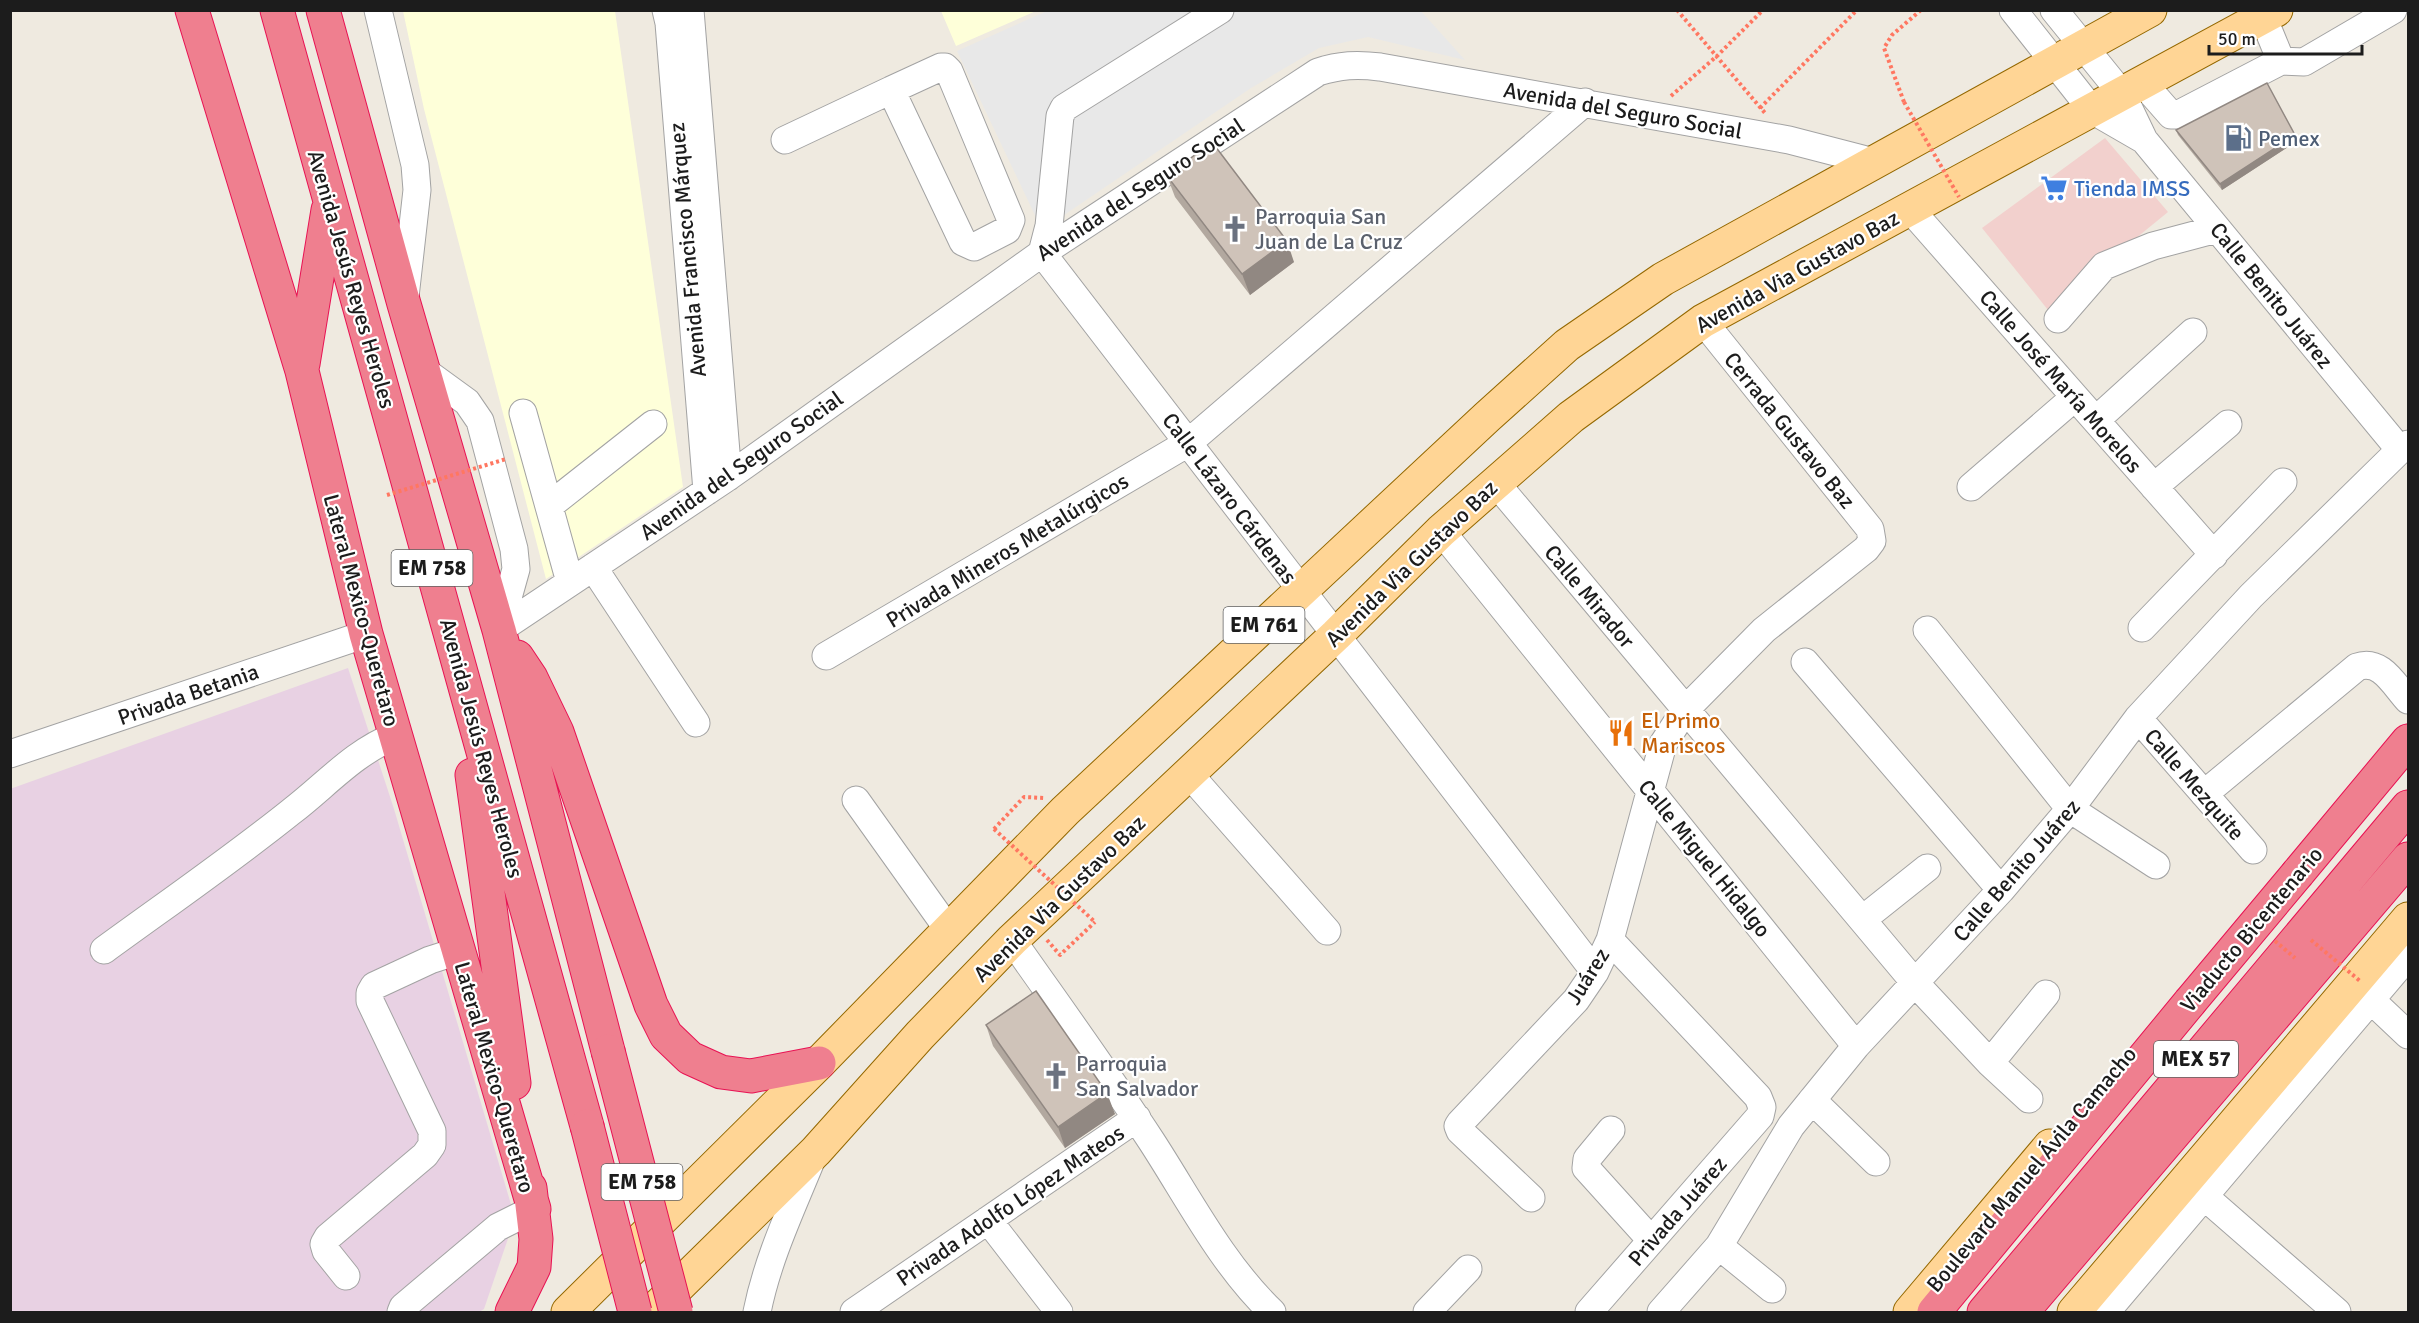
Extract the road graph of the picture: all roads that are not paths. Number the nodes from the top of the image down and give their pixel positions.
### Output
1 (192, 10) edge
2 (278, 10) edge
3 (323, 10) edge
4 (378, 10) edge
5 (666, 10) edge
6 (690, 10) edge
7 (1220, 10) edge
8 (2013, 10) edge
9 (2054, 10) edge
10 (2151, 10) edge
11 (2393, 10) edge
12 (2269, 14) edge
13 (2086, 47) junction
14 (2281, 61) junction
15 (2057, 63) junction
16 (2132, 88) junction
17 (891, 90) junction
18 (1584, 102) junction
19 (2092, 111) junction
20 (785, 140) dead end
21 (2144, 140) junction
22 (1874, 162) junction
23 (330, 200) junction
24 (1909, 208) junction
25 (2217, 229) junction
26 (992, 238) junction
27 (1042, 252) junction
28 (1009, 277) junction
29 (404, 304) junction
30 (2058, 319) dead end
31 (1703, 321) junction
32 (2193, 332) dead end
33 (302, 371) junction
34 (2075, 397) junction
35 (523, 413) dead end
36 (2096, 420) junction
37 (653, 424) dead end
38 (2228, 424) dead end
39 (1188, 443) junction
40 (2404, 447) edge
41 (1495, 482) junction
42 (2283, 482) dead end
43 (717, 484) junction
44 (1971, 487) dead end
45 (2154, 487) junction
46 (549, 506) junction
47 (1441, 531) junction
48 (1872, 541) joint
49 (2214, 555) junction
50 (593, 567) junction
51 (570, 582) junction
52 (1301, 591) junction
53 (2142, 628) dead end
54 (498, 630) junction
55 (1927, 630) dead end
56 (366, 634) junction
57 (1336, 635) junction
58 (455, 651) junction
59 (826, 656) dead end
60 (1805, 662) dead end
61 (2409, 700) edge
62 (1685, 710) junction
63 (2138, 718) junction
64 (696, 723) dead end
65 (2409, 724) edge
66 (396, 736) junction
67 (2409, 741) edge
68 (10, 754) edge
69 (1189, 774) junction
70 (1650, 790) junction
71 (2204, 794) junction
72 (856, 800) dead end
73 (2409, 807) edge
74 (2070, 809) junction
75 (2253, 850) dead end
76 (2409, 859) edge
77 (2156, 865) dead end
78 (1928, 868) dead end
79 (2001, 890) junction
80 (1863, 918) junction
81 (2409, 919) edge
82 (948, 929) junction
83 (1327, 932) dead end
84 (1012, 940) junction
85 (1610, 940) junction
86 (104, 950) dead end
87 (458, 951) junction
88 (2409, 957) edge
89 (1595, 972) junction
90 (1916, 984) junction
91 (2366, 991) junction
92 (2046, 994) dead end
93 (2409, 1035) edge
94 (1856, 1046) junction
95 (819, 1063) junction
96 (1990, 1063) junction
97 (2029, 1099) dead end
98 (1812, 1100) junction
99 (1137, 1118) junction
100 (1611, 1130) dead end
101 (816, 1151) junction
102 (1876, 1162) dead end
103 (2205, 1197) junction
104 (1531, 1198) dead end
105 (534, 1209) junction
106 (988, 1220) junction
107 (1652, 1240) junction
108 (1719, 1246) junction
109 (1468, 1269) dead end
110 (346, 1276) dead end
111 (1772, 1289) dead end
112 (1255, 1307) edge
113 (2321, 1308) edge
114 (400, 1312) edge
115 (513, 1312) edge
116 (568, 1312) edge
117 (635, 1312) edge
118 (652, 1312) edge
119 (676, 1312) edge
120 (757, 1312) edge
121 (854, 1312) edge
122 (1059, 1312) edge
123 (1427, 1312) edge
124 (1589, 1312) edge
125 (1661, 1312) edge
126 (1910, 1312) edge
127 (1934, 1312) edge
128 (1984, 1312) edge
129 (2022, 1312) edge
130 (2074, 1312) edge
131 (2106, 1312) edge

1 - 33 highway, Lateral Mexico-Queretaro
2 - 23 highway, Avenida Jesús Reyes Heroles / EM 758
3 - 29 highway, Avenida Jesús Reyes Heroles / EM 758
4 - 29 street
5 - 43 street, Avenida Francisco Márquez
6 - 43 street, Avenida Francisco Márquez
7 - 27 street
8 - 15 street
9 - 13 street
10 - 13 main road
11 - 14 street
12 - 14 street
12 - 16 main road, Avenida Via Gustavo Baz
13 - 15 main road
13 - 16 street
14 - 16 street
15 - 19 street
15 - 22 main road, EM 761
16 - 19 main road, Avenida Via Gustavo Baz
16 - 21 street, Calle Benito Juárez
17 - 20 street
17 - 26 street
17 - 26 street
18 - 22 street, Avenida del Seguro Social
18 - 27 street, Avenida del Seguro Social
18 - 39 street, Privada Mineros Metalúrgicos
19 - 21 street, Calle Benito Juárez
19 - 24 main road, Avenida Via Gustavo Baz / EM 761
21 - 25 street, Calle Benito Juárez
22 - 52 main road, EM 761
23 - 33 highway
23 - 58 highway, Avenida Jesús Reyes Heroles / EM 758
24 - 31 main road, Avenida Via Gustavo Baz / EM 761
24 - 34 street, Calle José María Morelos
25 - 30 street
25 - 40 street, Calle Benito Juárez
26 - 28 street
27 - 28 street, Avenida del Seguro Social
27 - 39 street, Calle Lázaro Cárdenas
28 - 43 street, Avenida del Seguro Social
29 - 54 highway, Avenida Jesús Reyes Heroles / EM 758
31 - 41 main road, Avenida Via Gustavo Baz / EM 761
31 - 48 street, Cerrada Gustavo Baz
32 - 36 street
33 - 56 highway, Lateral Mexico-Queretaro
34 - 36 street, Calle José María Morelos
34 - 44 street
35 - 46 street
36 - 45 street, Calle José María Morelos
37 - 46 street
38 - 45 street
39 - 52 street, Calle Lázaro Cárdenas
39 - 59 street, Privada Mineros Metalúrgicos
40 - 63 street, Calle Benito Juárez
41 - 47 main road, Avenida Via Gustavo Baz / EM 761
41 - 62 street, Calle Mirador
42 - 49 street
43 - 50 street, Avenida del Seguro Social
45 - 49 street, Calle José María Morelos
46 - 51 street
47 - 57 main road, Avenida Via Gustavo Baz / EM 761
47 - 70 street, Calle Miguel Hidalgo
48 - 62 street, Juárez
49 - 53 street
50 - 51 street, Avenida del Seguro Social
50 - 64 street
51 - 54 street, Avenida del Seguro Social
52 - 57 street, Calle Lázaro Cárdenas
52 - 82 main road, EM 761
54 - 95 highway
54 - 119 highway, Avenida Jesús Reyes Heroles / EM 758, bridge
55 - 74 street
56 - 66 highway, Lateral Mexico-Queretaro
56 - 68 street, Privada Betania
57 - 69 main road, Avenida Via Gustavo Baz / EM 761
57 - 89 street, Calle Lázaro Cárdenas
58 - 105 highway
58 - 117 highway, Avenida Jesús Reyes Heroles / EM 758, bridge
60 - 79 street
61 - 71 street
62 - 70 street, Juárez
62 - 80 street, Calle Mirador
63 - 71 street, Calle Mezquite
63 - 74 street, Calle Benito Juárez
65 - 126 main road, Boulevard Manuel Ávila Camacho
66 - 86 street
66 - 87 highway, Lateral Mexico-Queretaro
67 - 127 highway, Viaducto Bicentenario, bridge
69 - 83 street
69 - 84 main road, Avenida Via Gustavo Baz / EM 761
70 - 85 street, Juárez
70 - 94 street, Calle Miguel Hidalgo
71 - 75 street, Calle Mezquite
72 - 82 street
73 - 128 highway, MEX 57
74 - 77 street
74 - 79 street, Calle Benito Juárez
76 - 129 highway, MEX 57
78 - 80 street
79 - 90 street, Calle Benito Juárez
80 - 90 street, Calle Mirador
81 - 130 main road
82 - 95 main road, EM 761
84 - 99 street
84 - 101 main road, Avenida Via Gustavo Baz / EM 761
85 - 89 street, Juárez
85 - 107 street, Privada Juárez
87 - 105 highway, Lateral Mexico-Queretaro
87 - 110 street
88 - 91 street
89 - 104 street, Juárez
90 - 94 street, Calle Benito Juárez
90 - 96 street, Calle Mirador
91 - 93 street
91 - 103 street
92 - 96 street
94 - 98 street, Calle Benito Juárez
95 - 116 main road, EM 761
96 - 97 street, Calle Mirador
98 - 102 street
98 - 108 street, Calle Benito Juárez
99 - 106 street, Privada Adolfo López Mateos
99 - 112 street
100 - 107 street
101 - 118 main road, Avenida Via Gustavo Baz / EM 761
101 - 120 street
103 - 113 street
103 - 131 street
105 - 114 street
105 - 115 highway
106 - 121 street, Privada Adolfo López Mateos
106 - 122 street
107 - 124 street, Privada Juárez
108 - 111 street
108 - 125 street, Calle Benito Juárez
109 - 123 street

